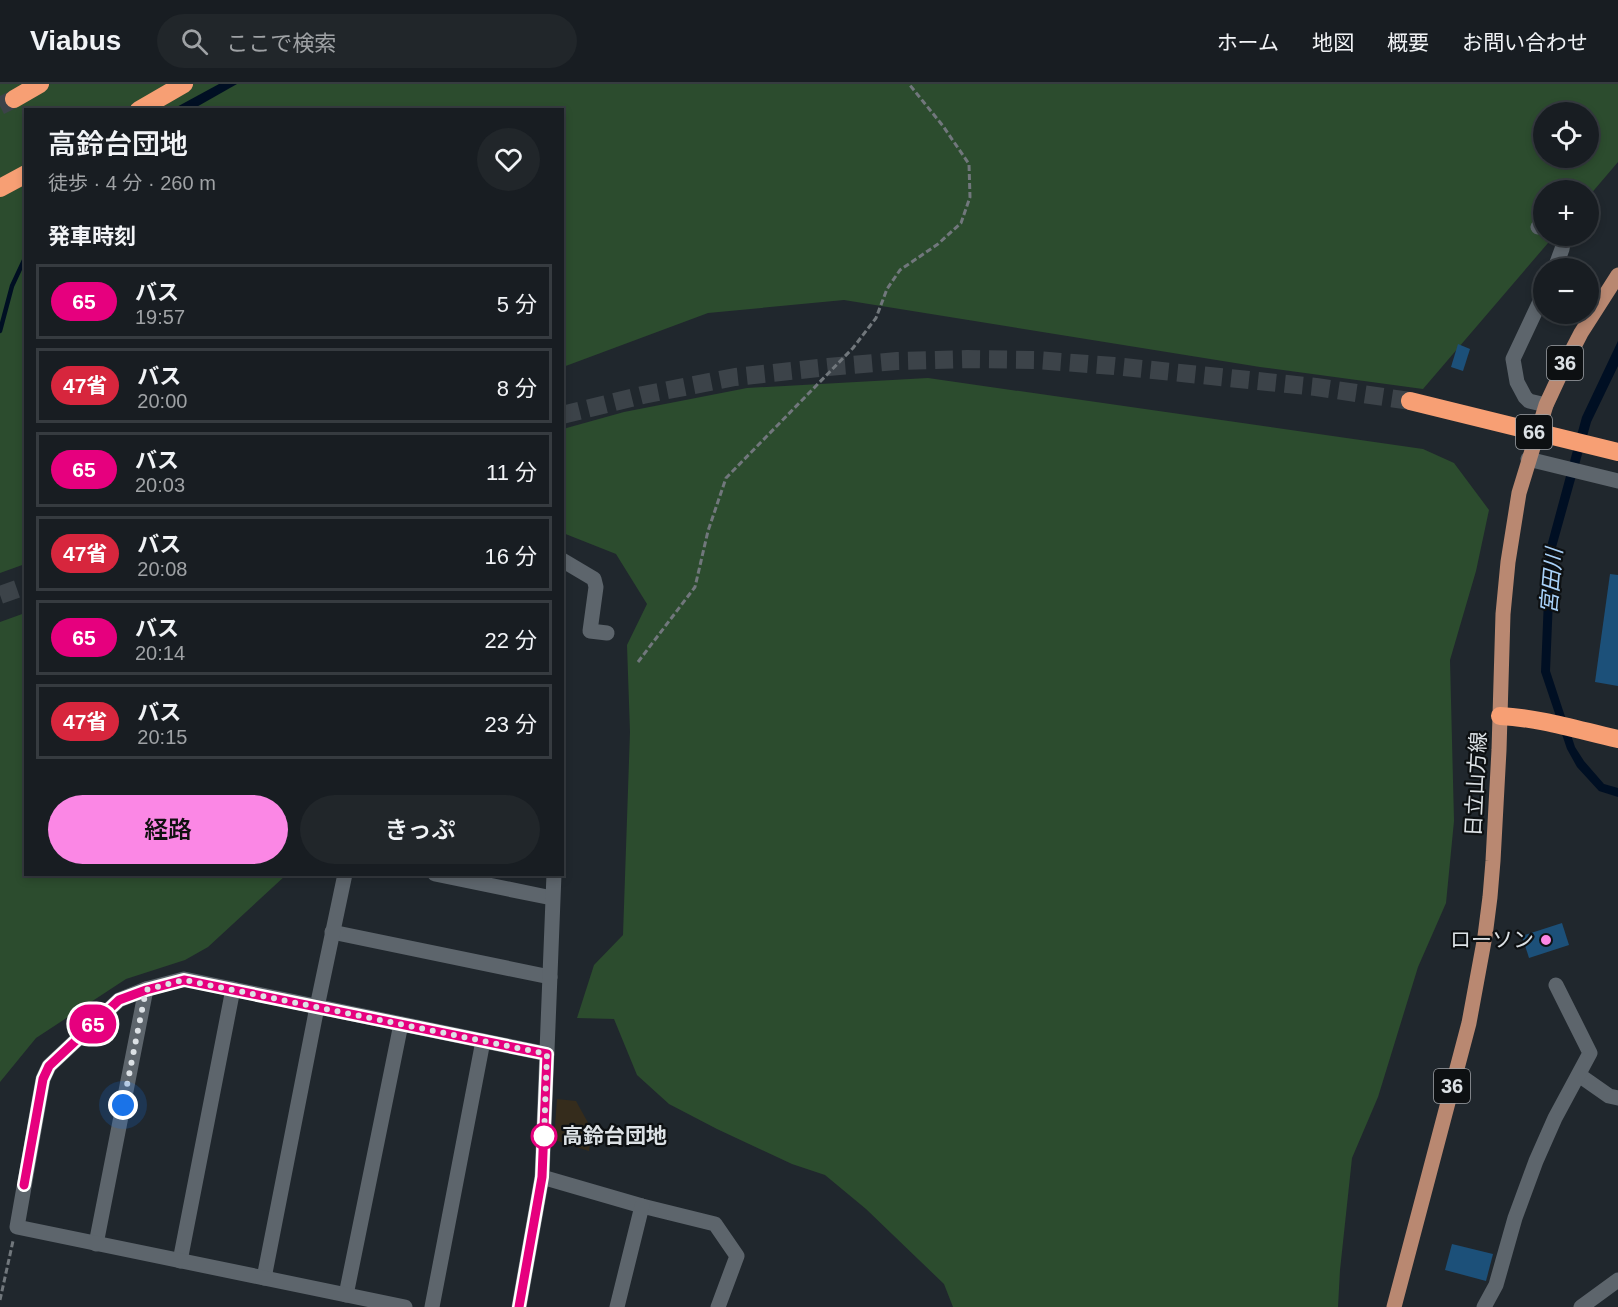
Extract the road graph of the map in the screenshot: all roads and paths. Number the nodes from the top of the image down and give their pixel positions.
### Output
1 (40, 84) edge
2 (184, 84) edge
3 (909, 84) edge
4 (18, 96) tunnel mouth
5 (142, 108) edge
6 (24, 175) edge
7 (0, 188) edge
8 (1618, 275) edge
9 (1533, 316) edge
10 (1410, 401) tunnel mouth
11 (1546, 405) junction
12 (1618, 452) edge
13 (1528, 459) junction
14 (1618, 481) edge
15 (564, 561) edge
16 (607, 633) dead end
17 (638, 662) dead end
18 (1500, 716) junction
19 (1618, 739) edge
20 (345, 876) edge
21 (445, 876) edge
22 (554, 876) edge
23 (552, 898) junction
24 (332, 932) junction
25 (550, 977) junction
26 (1556, 985) dead end
27 (233, 989) junction
28 (146, 990) junction
29 (317, 1007) junction
30 (401, 1024) junction
31 (483, 1041) junction
32 (547, 1054) junction
33 (1579, 1074) junction
34 (1618, 1098) edge
35 (542, 1177) junction
36 (642, 1206) junction
37 (16, 1227) junction
38 (96, 1244) junction
39 (180, 1261) junction
40 (264, 1278) junction
41 (1618, 1280) edge
42 (346, 1295) junction
43 (0, 1300) edge
44 (405, 1307) edge
45 (432, 1307) edge
46 (519, 1307) edge
47 (617, 1307) edge
48 (718, 1307) edge
49 (1395, 1307) edge
50 (1484, 1307) edge
51 (1581, 1307) edge

1 - 4 highway
2 - 5 highway
3 - 17 path
6 - 7 highway
8 - 11 main road, 日立山方線 / 36
9 - 11 street
10 - 12 highway, 66
11 - 13 main road, 日立山方線 / 36
13 - 14 street
13 - 18 main road, 日立山方線 / 36
15 - 16 street
18 - 19 highway
18 - 49 main road, 日立山方線 / 36
20 - 24 street
21 - 23 street
22 - 23 street
23 - 25 street
24 - 25 street
24 - 29 street
25 - 32 street
26 - 33 street
27 - 28 street
27 - 29 street
27 - 39 street
28 - 37 street
28 - 38 street
29 - 30 street
29 - 40 street
30 - 31 street
30 - 42 street
31 - 32 street
31 - 45 street
32 - 35 street
33 - 34 street
33 - 50 street
35 - 36 street
35 - 46 street
36 - 47 street
36 - 48 street
37 - 38 street
37 - 43 path
38 - 39 street
39 - 40 street
40 - 42 street
41 - 51 street
42 - 44 street

